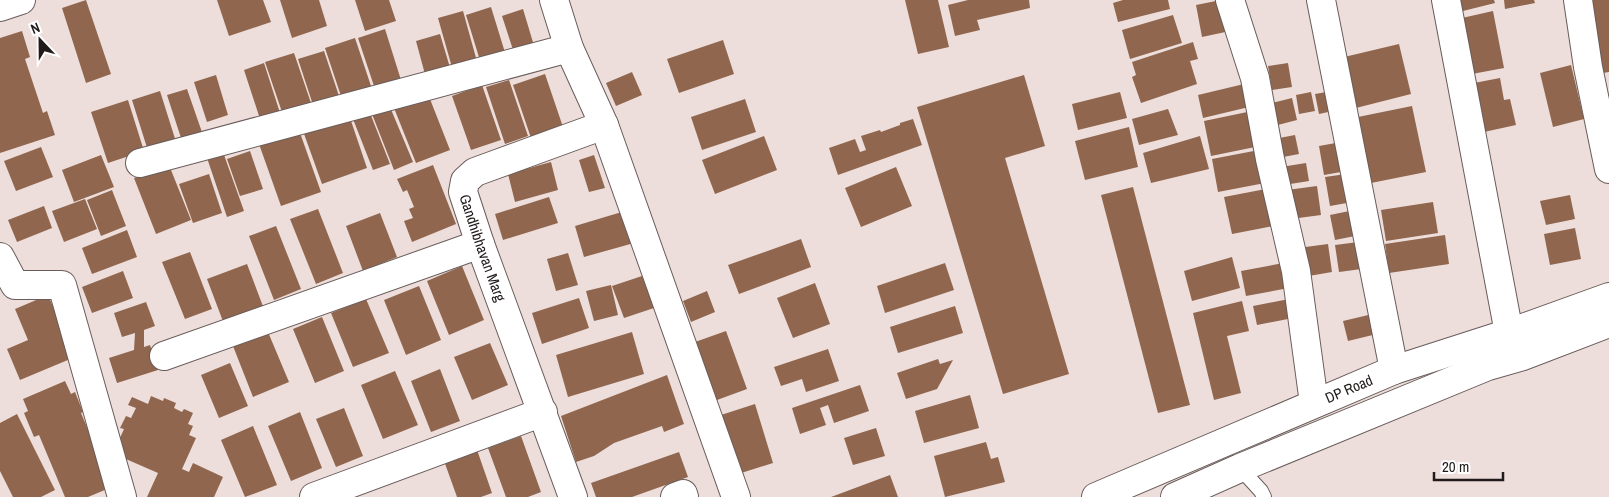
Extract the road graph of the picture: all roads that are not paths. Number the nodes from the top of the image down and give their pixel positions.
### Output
1 (21, 0) edge
2 (554, 0) edge
3 (1230, 0) edge
4 (1321, 0) edge
5 (1446, 0) edge
6 (1578, 0) edge
7 (0, 6) edge
8 (569, 48) junction
9 (604, 125) junction
10 (140, 163) dead end
11 (1609, 169) edge
12 (480, 244) junction
13 (0, 257) edge
14 (1609, 297) edge
15 (1609, 323) edge
16 (1509, 333) junction
17 (164, 356) dead end
18 (1394, 370) junction
19 (1314, 403) junction
20 (543, 412) junction
21 (1240, 468) junction
22 (122, 497) edge
23 (314, 497) edge
24 (573, 497) edge
25 (675, 497) edge
26 (684, 497) edge
27 (736, 497) edge
28 (1096, 497) edge
29 (1175, 497) edge
30 (1264, 497) edge

1 - 7 street
2 - 8 street
3 - 19 street
4 - 18 street
5 - 16 street
6 - 11 street
8 - 9 street
8 - 10 street
9 - 12 street, Gandhibhavan Marg
9 - 27 street
12 - 17 street
12 - 20 street, Gandhibhavan Marg
13 - 22 street
14 - 16 street, DP Road
15 - 21 street
16 - 18 street, DP Road
18 - 19 street, DP Road
19 - 28 street, DP Road
20 - 23 street
20 - 24 street, Gandhibhavan Marg
21 - 29 street
21 - 30 lane
25 - 26 street

